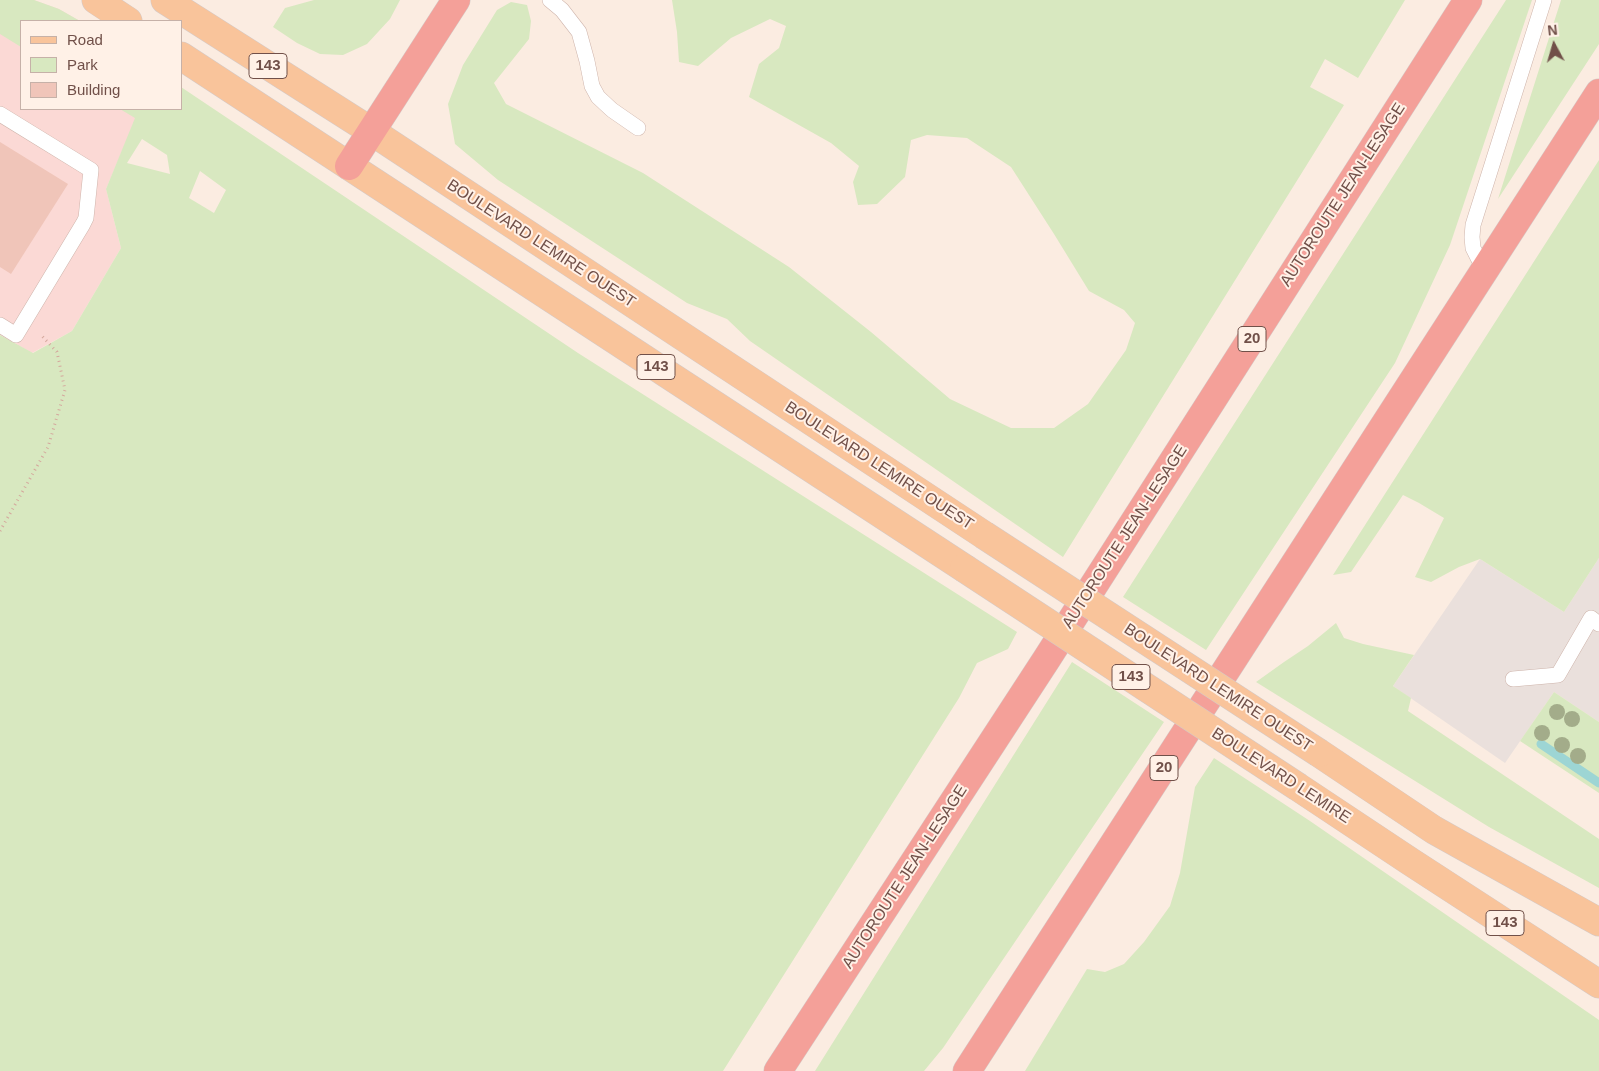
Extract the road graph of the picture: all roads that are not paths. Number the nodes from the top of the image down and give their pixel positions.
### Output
1 (166, 0) edge
2 (456, 0) edge
3 (550, 0) edge
4 (1468, 0) edge
5 (1544, 0) edge
6 (98, 1) edge
7 (126, 20) edge
8 (182, 57) edge
9 (1599, 93) edge
10 (0, 114) edge
11 (638, 128) dead end
12 (371, 131) junction
13 (349, 166) junction
14 (1488, 266) junction
15 (0, 325) edge
16 (1599, 624) edge
17 (1513, 679) dead end
18 (1599, 922) edge
19 (1599, 984) edge
20 (778, 1071) edge
21 (968, 1071) edge

1 - 12 main road, BOULEVARD LEMIRE OUEST / 143
2 - 12 highway
3 - 11 lane
4 - 20 highway, AUTOROUTE JEAN-LESAGE / 20
5 - 14 lane
6 - 7 main road
8 - 13 main road, 143
9 - 14 highway, 20
10 - 15 lane
12 - 13 highway
12 - 18 main road, BOULEVARD LEMIRE OUEST, bridge
13 - 19 main road, BOULEVARD LEMIRE / 143, bridge
14 - 21 highway, 20
16 - 17 lane

